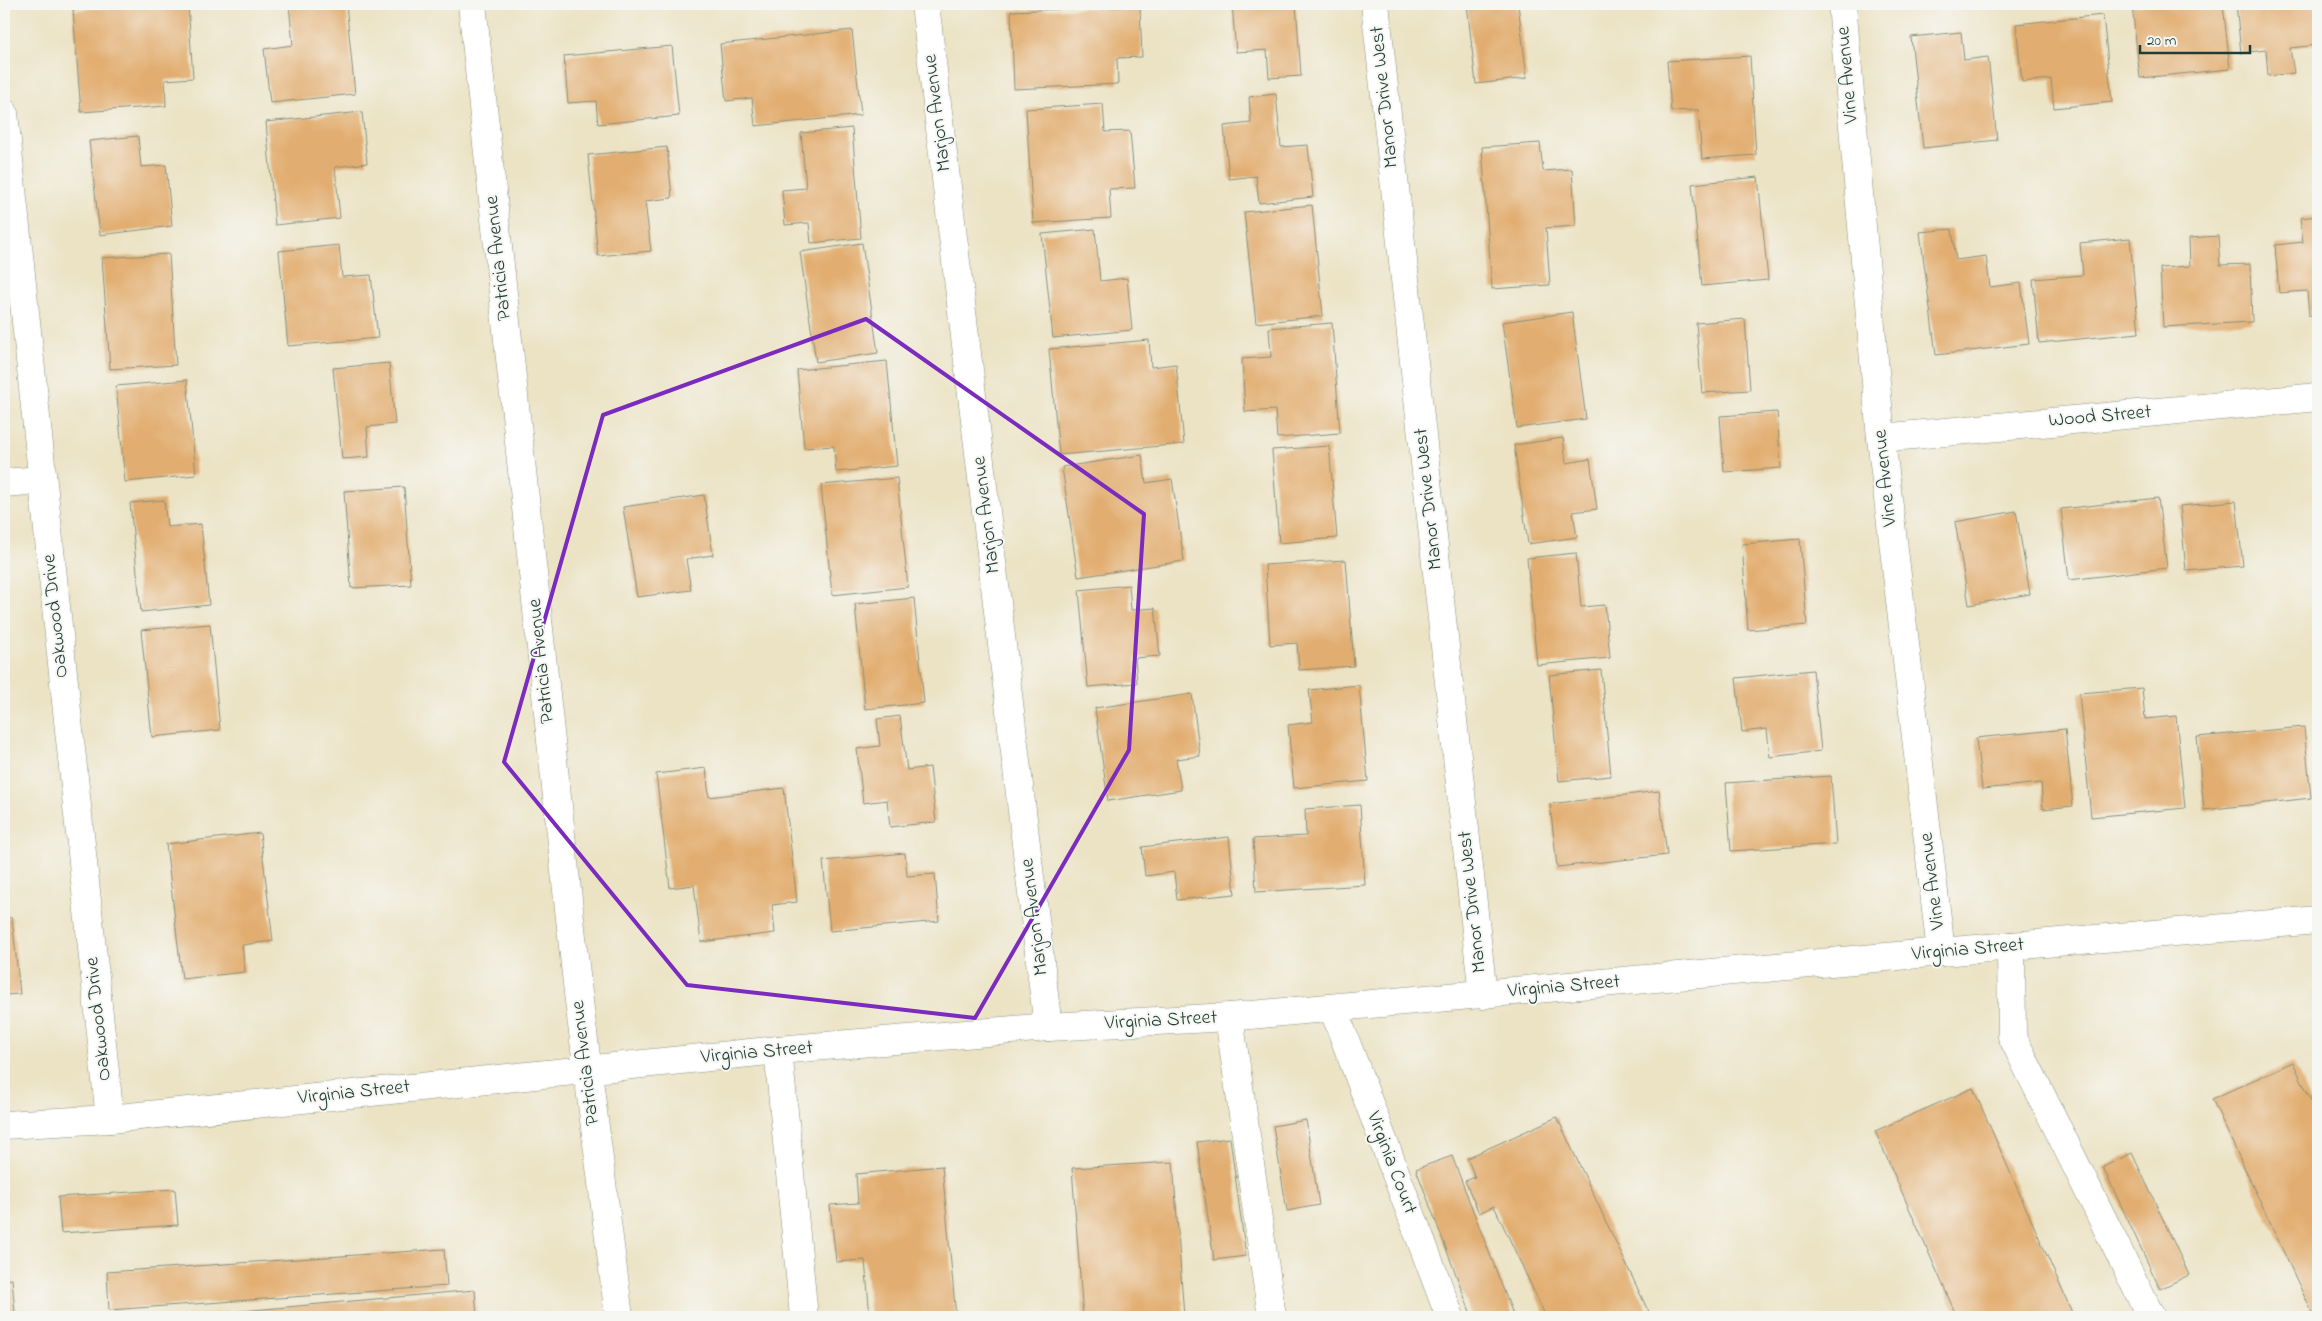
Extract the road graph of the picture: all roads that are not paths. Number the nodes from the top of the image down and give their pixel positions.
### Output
1 (472, 4) edge
2 (925, 4) edge
3 (1375, 4) edge
4 (1842, 4) edge
5 (4, 113) edge
6 (2318, 397) edge
7 (1881, 438) junction
8 (41, 480) junction
9 (4, 483) edge
10 (2318, 920) edge
11 (2011, 946) junction
12 (1941, 952) junction
13 (1483, 995) junction
14 (1333, 1008) junction
15 (1229, 1017) junction
16 (1048, 1027) junction
17 (778, 1050) junction
18 (586, 1069) junction
19 (110, 1119) junction
20 (4, 1124) edge
21 (619, 1317) edge
22 (804, 1317) edge
23 (1272, 1317) edge
24 (1450, 1317) edge
25 (2151, 1317) edge

1 - 18 street, Patricia Avenue
2 - 16 street, Marjon Avenue
3 - 13 street, Manor Drive West
4 - 7 street, Vine Avenue
5 - 8 street, Oakwood Drive
6 - 7 street, Wood Street
7 - 12 street, Vine Avenue
8 - 9 street
8 - 19 street, Oakwood Drive
10 - 11 street, Virginia Street
11 - 12 street, Virginia Street
11 - 25 street
12 - 13 street, Virginia Street
13 - 14 street, Virginia Street
14 - 15 street, Virginia Street
14 - 24 street, Virginia Court
15 - 16 street, Virginia Street
15 - 23 street
16 - 17 street, Virginia Street
17 - 18 street, Virginia Street
17 - 22 street
18 - 19 street, Virginia Street
18 - 21 street, Patricia Avenue
19 - 20 street, Virginia Street

